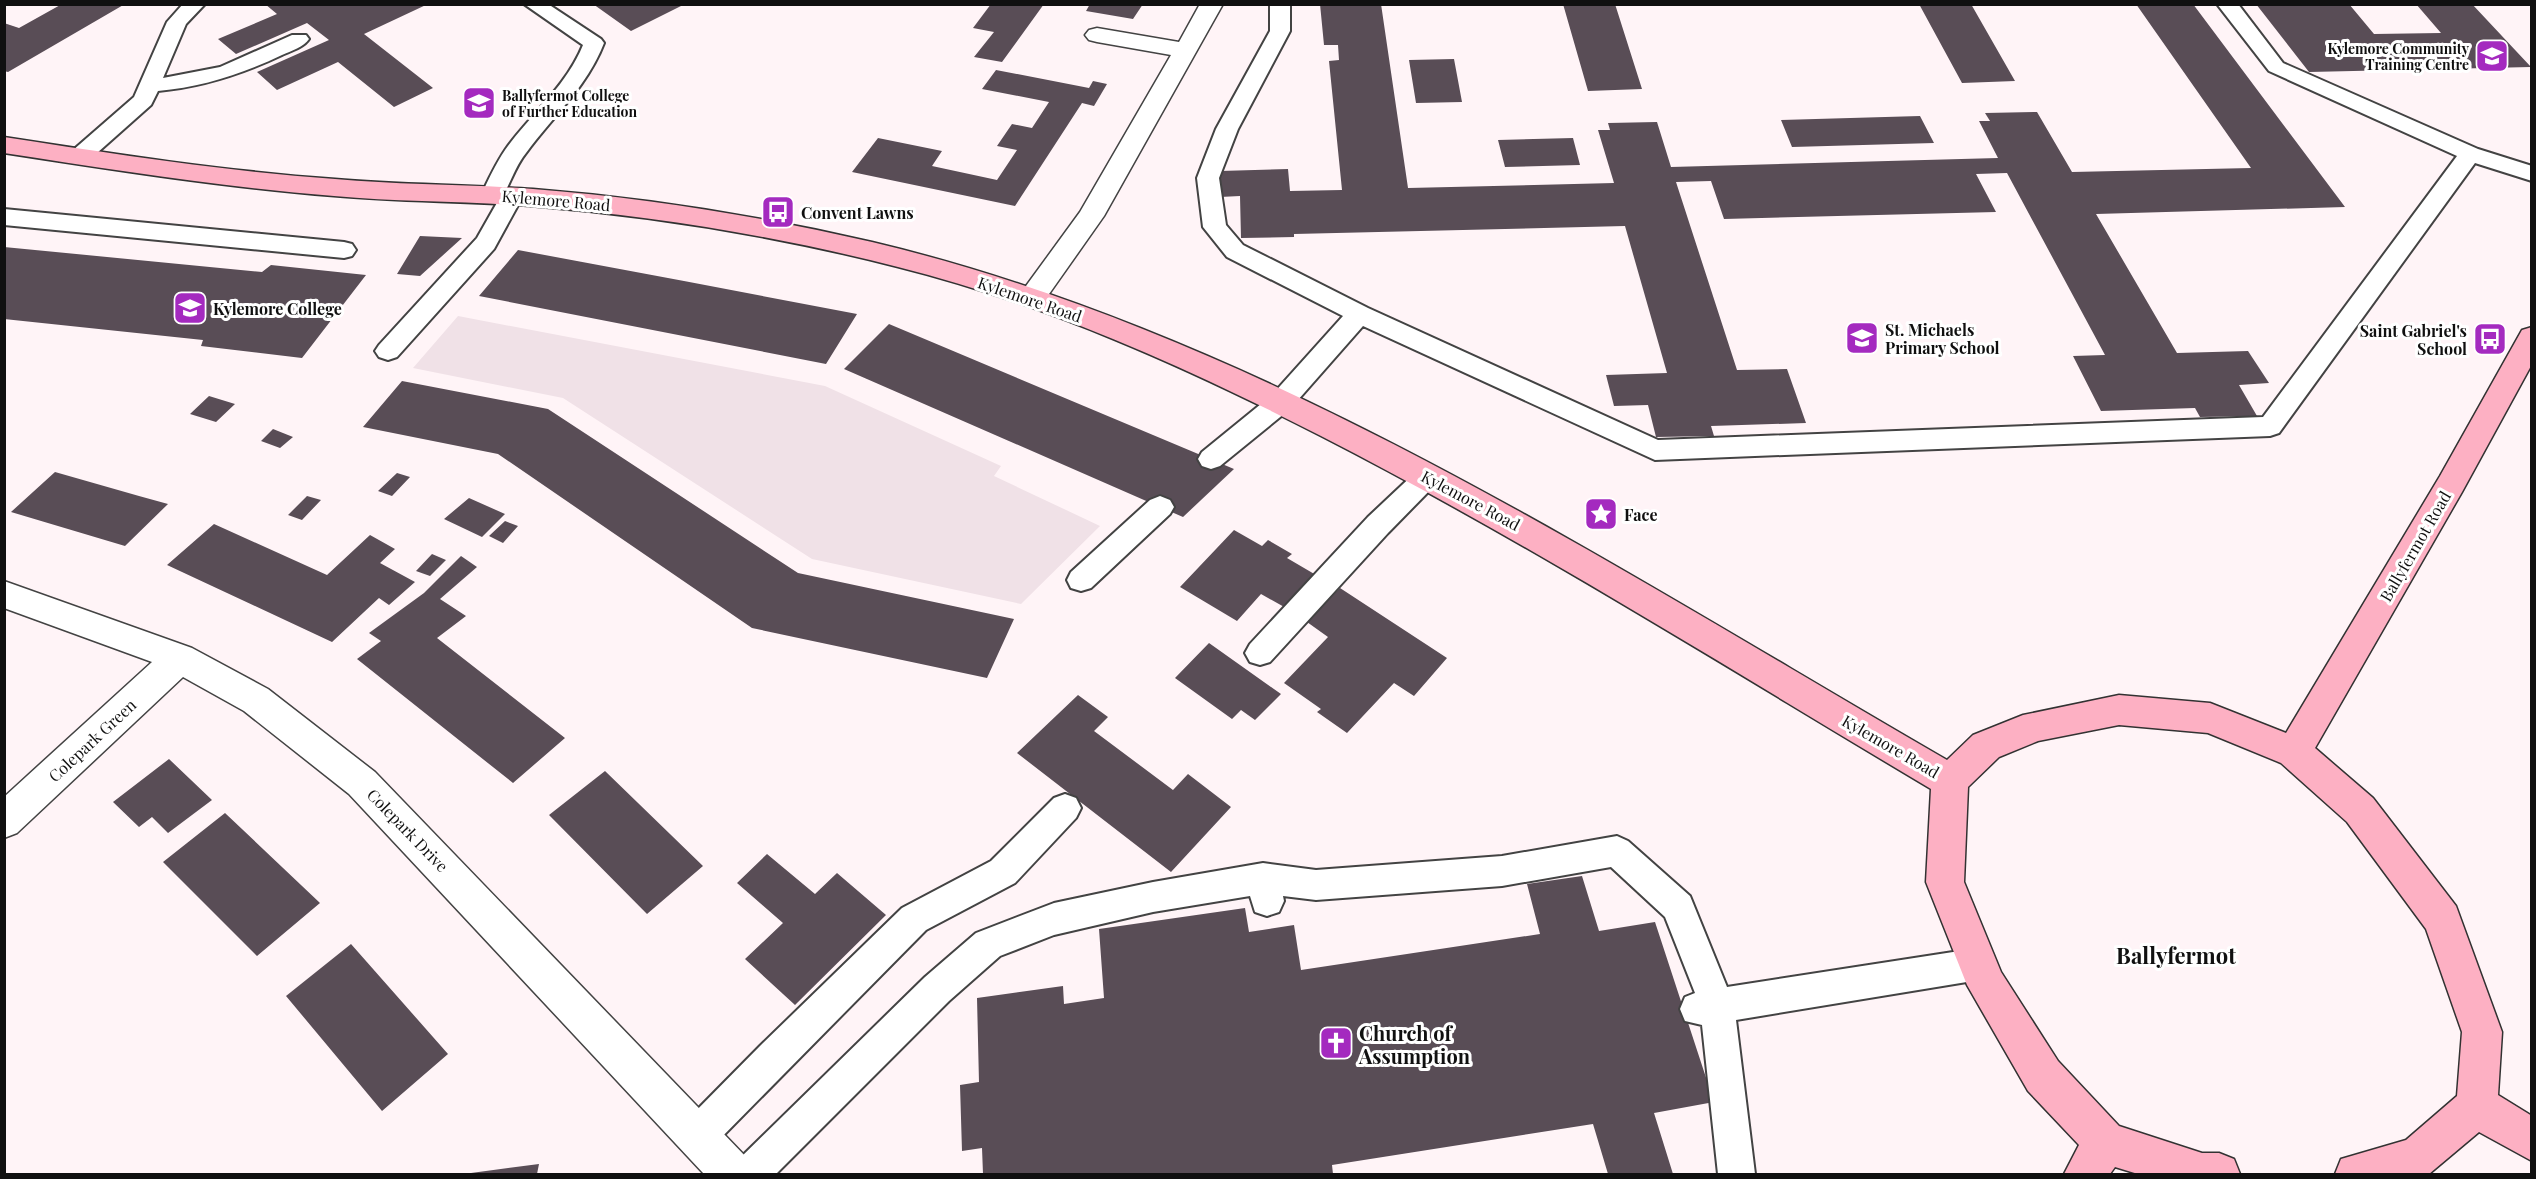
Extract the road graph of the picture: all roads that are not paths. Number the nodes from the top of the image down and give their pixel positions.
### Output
1 (195, 4) edge
2 (534, 4) edge
3 (1212, 4) edge
4 (1280, 4) edge
5 (2227, 4) edge
6 (1097, 35) dead end
7 (299, 39) dead end
8 (1186, 50) junction
9 (150, 85) junction
10 (4, 145) edge
11 (2470, 154) junction
12 (80, 156) junction
13 (2532, 174) edge
14 (502, 196) junction
15 (4, 217) edge
16 (344, 250) dead end
17 (1032, 297) junction
18 (1359, 314) junction
19 (2532, 337) edge
20 (388, 351) dead end
21 (1281, 402) junction
22 (1211, 459) dead end
23 (1427, 477) junction
24 (1160, 507) dead end
25 (1081, 580) dead end
26 (4, 594) edge
27 (1260, 653) dead end
28 (180, 658) junction
29 (2294, 752) junction
30 (1950, 781) junction
31 (1065, 808) dead end
32 (4, 821) edge
33 (1979, 964) junction
34 (1707, 1007) junction
35 (2477, 1106) junction
36 (697, 1136) junction
37 (2532, 1140) edge
38 (2096, 1159) edge
39 (733, 1174) edge
40 (750, 1174) edge
41 (1736, 1174) edge
42 (2219, 1174) edge
43 (2356, 1174) edge

1 - 9 lane
2 - 14 lane
3 - 8 street
4 - 18 lane
5 - 11 lane
6 - 8 street
7 - 9 lane
8 - 17 street
9 - 12 lane
10 - 12 main road, Kylemore Road
11 - 13 lane
11 - 18 lane
12 - 14 main road, Kylemore Road
14 - 17 main road, Kylemore Road
14 - 20 lane
15 - 16 lane
17 - 21 main road, Kylemore Road
18 - 21 lane
19 - 29 main road, Ballyfermot Road
21 - 22 lane
21 - 23 main road, Kylemore Road
23 - 27 lane
23 - 30 main road, Kylemore Road
24 - 25 lane
26 - 28 street, Colepark Drive
28 - 32 street, Colepark Green
28 - 36 street, Colepark Drive
29 - 30 main road
29 - 35 main road
30 - 33 main road
31 - 36 lane
33 - 34 lane
33 - 38 main road
34 - 40 lane
34 - 41 lane
35 - 37 main road
35 - 43 main road
36 - 39 street, Colepark Drive
38 - 42 main road

